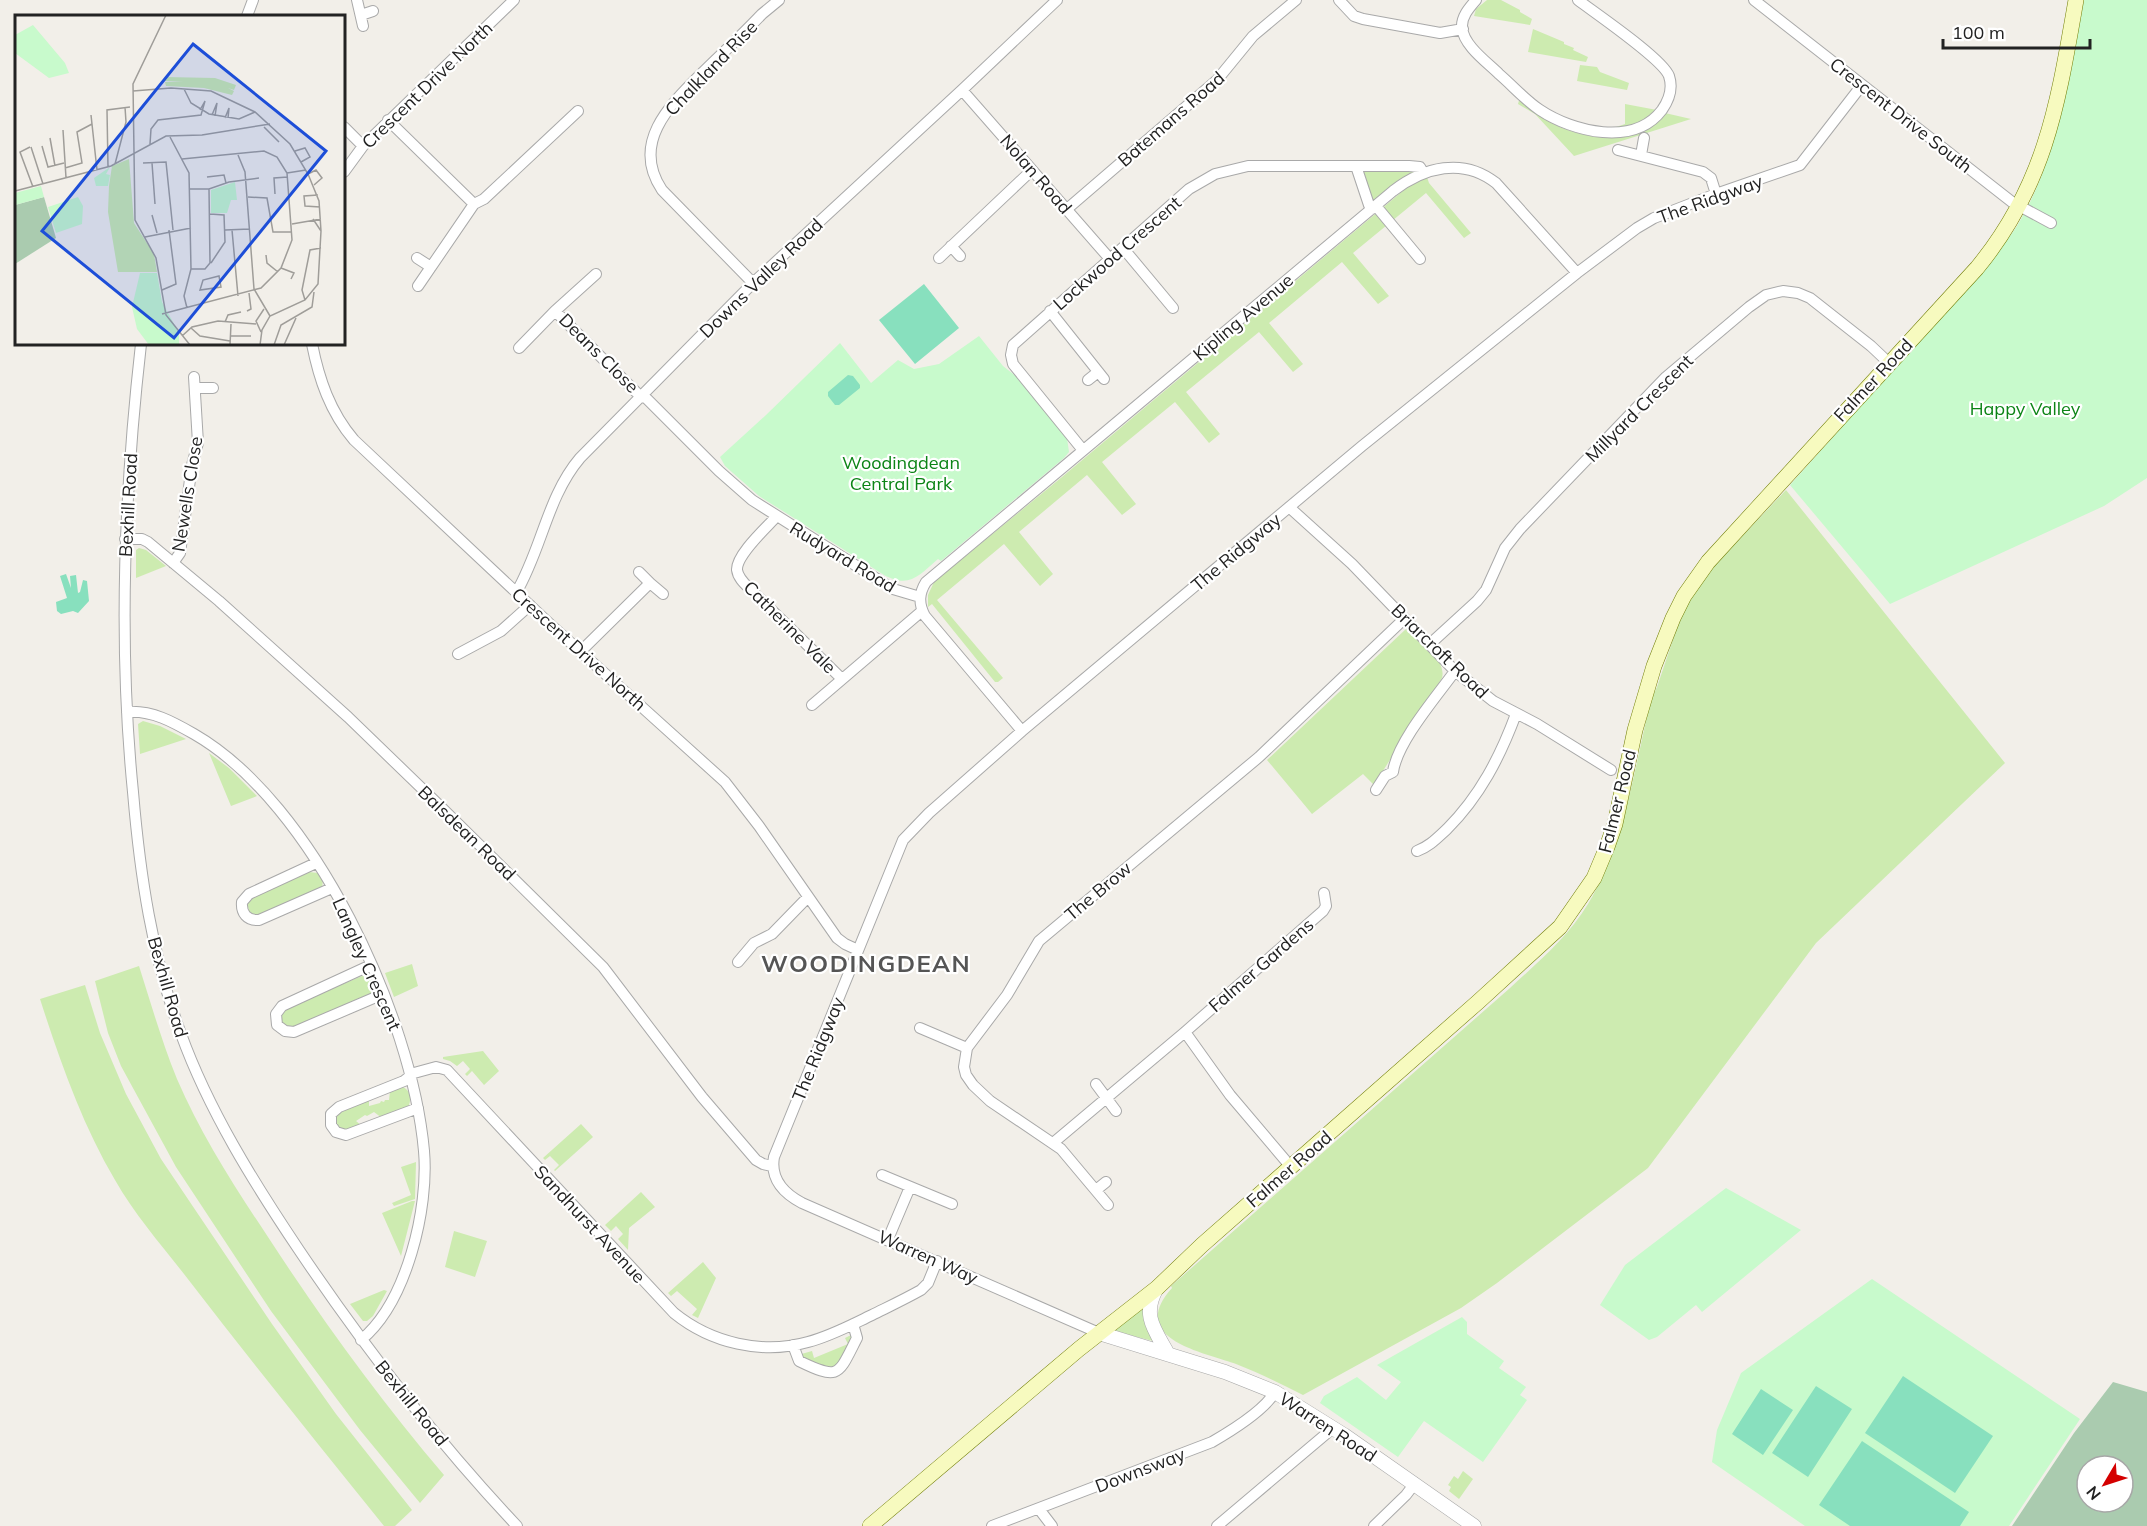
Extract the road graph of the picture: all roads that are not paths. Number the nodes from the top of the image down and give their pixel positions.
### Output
1 (253, 0) edge
2 (357, 0) edge
3 (514, 0) edge
4 (779, 0) edge
5 (1057, 0) edge
6 (1296, 0) edge
7 (1339, 0) edge
8 (1476, 0) edge
9 (1578, 0) edge
10 (1754, 0) edge
11 (2076, 0) edge
12 (374, 11) dead end
13 (247, 15) edge
14 (1462, 29) junction
15 (1862, 85) junction
16 (962, 90) junction
17 (578, 111) dead end
18 (388, 120) junction
19 (345, 128) edge
20 (1644, 138) dead end
21 (363, 146) junction
22 (1618, 150) dead end
23 (1641, 154) junction
24 (1356, 166) junction
25 (1032, 170) junction
26 (345, 171) edge
27 (1423, 172) junction
28 (1716, 194) junction
29 (474, 204) junction
30 (2018, 206) junction
31 (1374, 208) junction
32 (1067, 209) junction
33 (2051, 223) dead end
34 (951, 246) junction
35 (1123, 248) junction
36 (960, 256) dead end
37 (417, 258) dead end
38 (939, 258) dead end
39 (1110, 259) junction
40 (1420, 259) dead end
41 (431, 267) junction
42 (1577, 273) junction
43 (596, 274) dead end
44 (753, 283) junction
45 (418, 286) dead end
46 (1173, 308) dead end
47 (555, 311) junction
48 (1050, 311) junction
49 (141, 345) edge
50 (312, 345) edge
51 (519, 348) dead end
52 (1889, 363) junction
53 (1088, 380) dead end
54 (213, 388) dead end
55 (642, 396) junction
56 (1082, 449) junction
57 (1289, 507) junction
58 (776, 517) junction
59 (125, 539) junction
60 (173, 563) junction
61 (639, 572) dead end
62 (650, 583) junction
63 (516, 593) junction
64 (663, 594) dead end
65 (920, 597) junction
66 (530, 605) junction
67 (922, 611) junction
68 (1404, 619) junction
69 (1430, 644) junction
70 (581, 651) junction
71 (458, 654) dead end
72 (1455, 671) junction
73 (842, 679) junction
74 (812, 705) dead end
75 (126, 712) junction
76 (1516, 714) junction
77 (1022, 731) junction
78 (1611, 771) dead end
79 (1376, 790) dead end
80 (1417, 851) dead end
81 (316, 863) junction
82 (332, 888) junction
83 (1324, 893) dead end
84 (808, 897) junction
85 (858, 950) junction
86 (738, 962) dead end
87 (371, 965) junction
88 (383, 994) junction
89 (920, 1028) dead end
90 (1185, 1032) junction
91 (967, 1048) junction
92 (410, 1076) junction
93 (1096, 1083) dead end
94 (1106, 1097) junction
95 (418, 1108) junction
96 (1116, 1111) dead end
97 (1053, 1143) junction
98 (772, 1166) junction
99 (1291, 1167) junction
100 (882, 1175) dead end
101 (1106, 1182) dead end
102 (910, 1187) junction
103 (1096, 1190) junction
104 (952, 1204) dead end
105 (1108, 1205) dead end
106 (888, 1239) junction
107 (937, 1261) junction
108 (1157, 1288) junction
109 (853, 1324) junction
110 (1099, 1333) junction
111 (362, 1340) junction
112 (793, 1346) junction
113 (1168, 1354) junction
114 (1275, 1392) junction
115 (1332, 1427) junction
116 (1415, 1484) junction
117 (1040, 1509) junction
118 (518, 1526) edge
119 (870, 1526) edge
120 (992, 1526) edge
121 (1052, 1526) edge
122 (1217, 1526) edge
123 (1374, 1526) edge
124 (1474, 1526) edge

1 - 13 street
2 - 12 street
3 - 18 street, Crescent Drive North
4 - 44 street, Chalkland Rise
5 - 16 street, Downs Valley Road
6 - 32 street, Batemans Road
7 - 14 street
8 - 14 street
9 - 14 street
10 - 15 street, Crescent Drive South
11 - 30 main road, Falmer Road
15 - 28 street, The Ridgway
15 - 30 street, Crescent Drive South
16 - 25 street, Nolan Road
16 - 44 street, Downs Valley Road
17 - 29 street
18 - 21 street, Crescent Drive North
18 - 29 street
19 - 21 street
20 - 23 street
21 - 26 street, Crescent Drive North
22 - 23 street
23 - 28 street
24 - 27 street, Lockwood Crescent
24 - 31 street
24 - 35 street, Lockwood Crescent
25 - 32 street, Nolan Road
25 - 34 street
27 - 31 street, Kipling Avenue
27 - 42 street, Kipling Avenue
28 - 42 street, The Ridgway
29 - 41 street
30 - 33 street, Crescent Drive South
30 - 52 main road, Falmer Road
31 - 40 street
31 - 56 street, Kipling Avenue
32 - 39 street, Nolan Road
34 - 36 street
34 - 38 street
35 - 39 street, Lockwood Crescent
35 - 46 street
37 - 41 street
39 - 48 street, Lockwood Crescent
41 - 45 street
42 - 57 street, The Ridgway
43 - 47 street, Deans Close
44 - 55 street, Downs Valley Road
47 - 51 street, Deans Close
47 - 55 street, Deans Close
48 - 53 street
48 - 56 street, Lockwood Crescent
49 - 59 street, Bexhill Road
50 - 63 street, Crescent Drive North
52 - 69 street, Millyard Crescent
52 - 99 main road, Falmer Road
54 - 60 street, Newells Close
55 - 58 street, Rudyard Road
55 - 63 street, Downs Valley Road
56 - 65 street, Kipling Avenue
57 - 68 street, Briarcroft Road
57 - 77 street, The Ridgway
58 - 65 street, Rudyard Road
58 - 73 street, Catherine Vale
59 - 60 street, Balsdean Road
59 - 75 street, Bexhill Road
60 - 98 street, Balsdean Road
61 - 62 street
62 - 64 street
62 - 70 street
63 - 66 street, Crescent Drive North
65 - 67 street, Rudyard Road
66 - 70 street, Crescent Drive North
66 - 71 street
67 - 73 street
67 - 77 street, Rudyard Road
68 - 69 street, Briarcroft Road
68 - 91 street, The Brow
69 - 72 street, Briarcroft Road
70 - 84 street, Crescent Drive North
72 - 76 street, Briarcroft Road
72 - 79 street
73 - 74 street
75 - 81 street, Langley Crescent
75 - 111 street, Bexhill Road
76 - 78 street, Briarcroft Road
76 - 80 street
77 - 85 street, The Ridgway
81 - 82 street, Langley Crescent
81 - 82 street
82 - 87 street, Langley Crescent
83 - 90 street, Falmer Gardens
84 - 85 street, Crescent Drive North
84 - 86 street
85 - 98 street, The Ridgway
87 - 88 street, Langley Crescent
87 - 88 street
88 - 92 street, Langley Crescent
89 - 91 street
90 - 94 street, Falmer Gardens
90 - 99 street
91 - 97 street
92 - 95 street, Langley Crescent
92 - 95 street, Sandhurst Avenue
92 - 112 street, Sandhurst Avenue
93 - 94 street
94 - 96 street
94 - 97 street, Falmer Gardens
95 - 111 street, Langley Crescent
97 - 103 street
98 - 106 street, Warren Way
99 - 108 main road, Falmer Road
100 - 102 street
101 - 103 street
102 - 104 street
102 - 106 street
103 - 105 street
106 - 107 street, Warren Way
107 - 109 street, Sandhurst Avenue
107 - 110 street, Warren Way
108 - 110 main road, Falmer Road
108 - 113 street
109 - 112 street, Sandhurst Avenue
109 - 112 street
110 - 113 street, Warren Road
110 - 119 main road, Falmer Road
111 - 118 street, Bexhill Road
113 - 114 street, Warren Road
114 - 115 street, Warren Road
114 - 117 street, Downsway
115 - 116 street, Warren Road
115 - 122 street
116 - 123 street
116 - 124 street, Warren Road
117 - 120 street, Downsway
117 - 121 street

